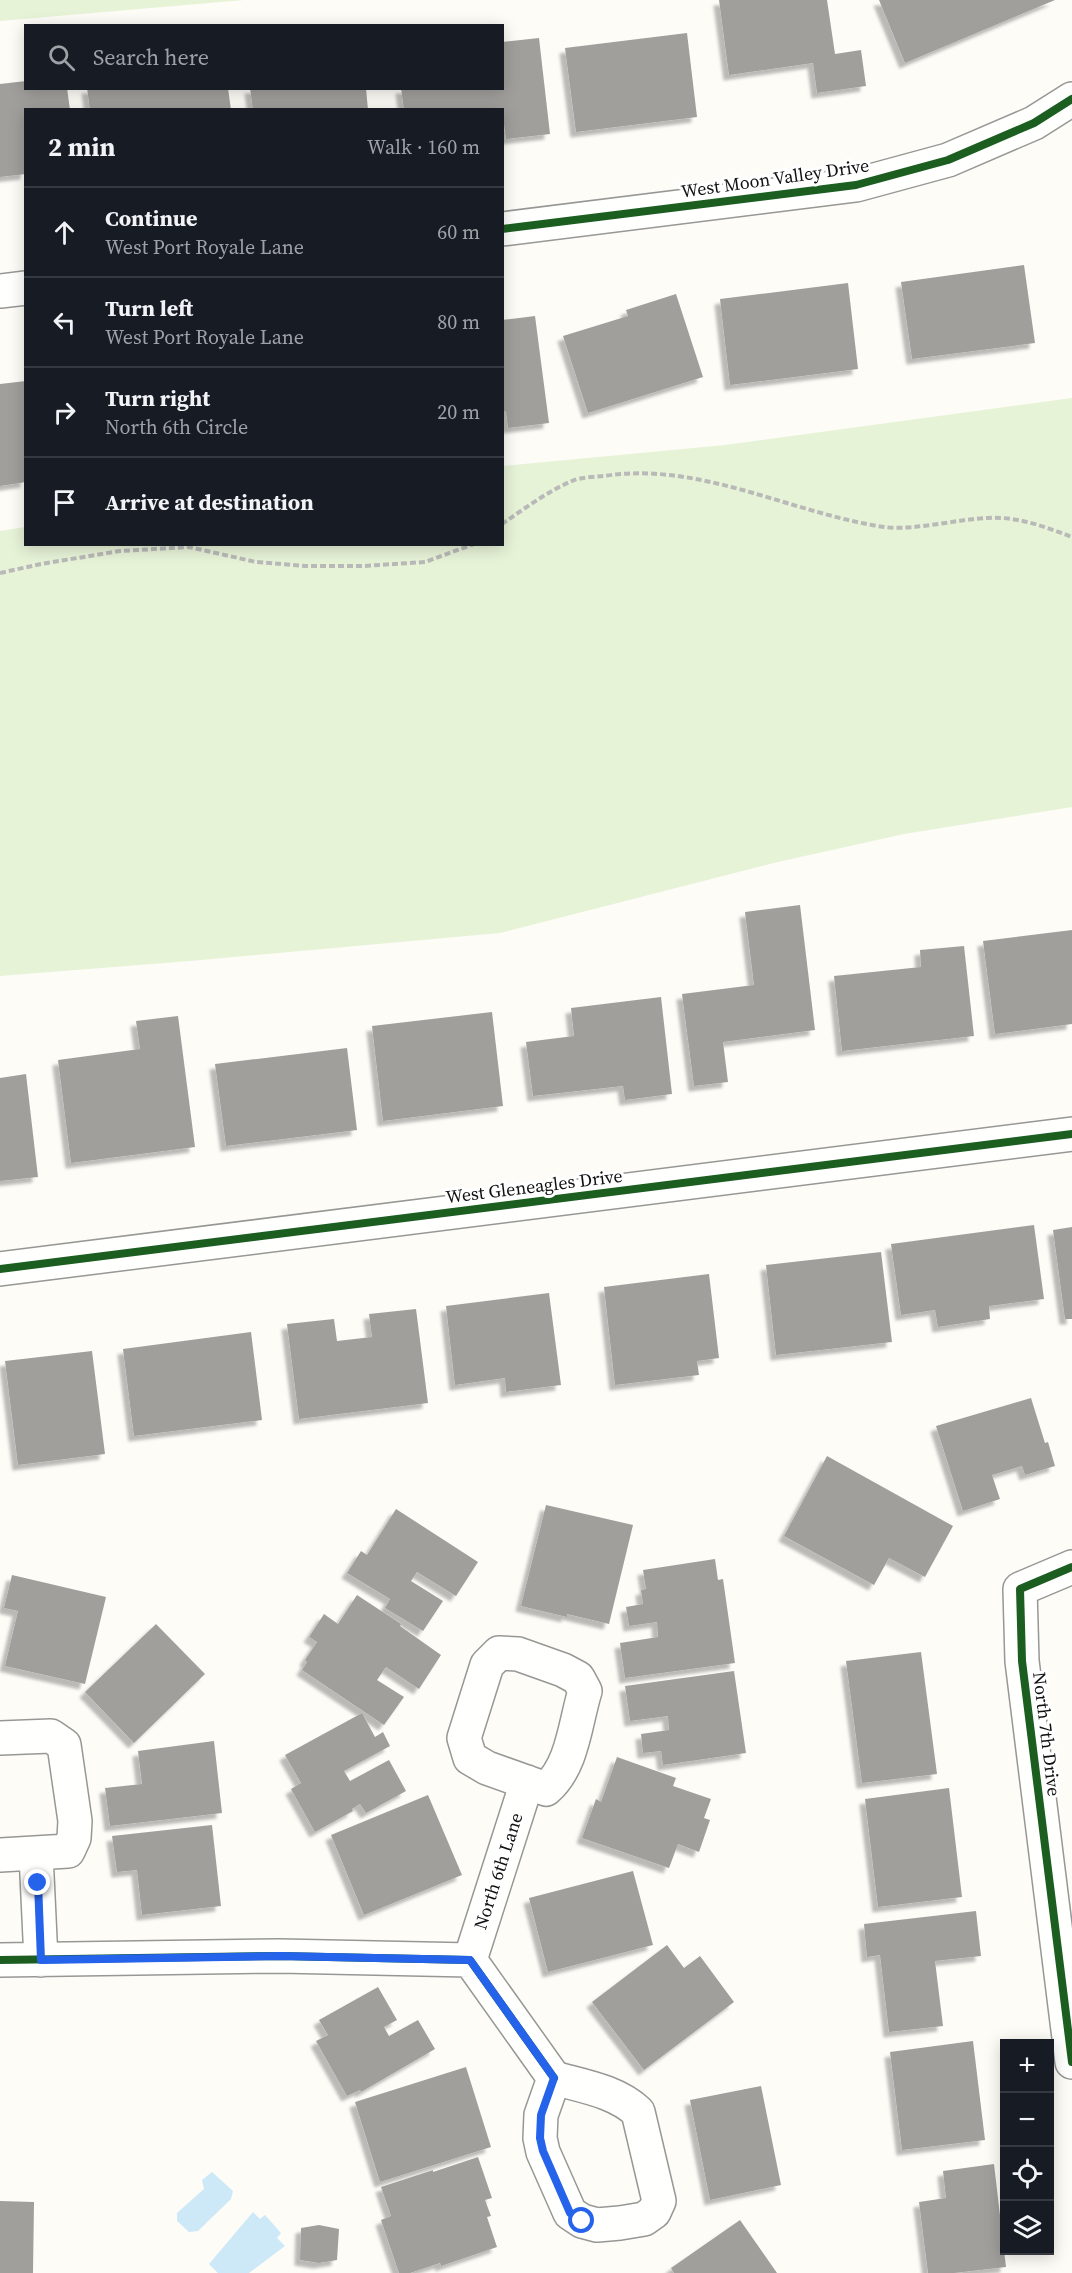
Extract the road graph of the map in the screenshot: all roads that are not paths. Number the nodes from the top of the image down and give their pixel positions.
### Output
1 (1072, 99) edge
2 (504, 229) edge
3 (24, 288) edge
4 (0, 291) edge
5 (1072, 1134) edge
6 (0, 1269) edge
7 (1072, 1567) edge
8 (0, 1737) edge
9 (526, 1782) dead end
10 (36, 1854) junction
11 (0, 1855) edge
12 (0, 1960) edge
13 (41, 1960) junction
14 (470, 1960) junction
15 (1072, 2062) edge
16 (554, 2078) junction

1 - 2 street, West Moon Valley Drive
3 - 4 street
5 - 6 street, West Gleneagles Drive
7 - 15 street, North 7th Drive
8 - 10 street
9 - 14 street, North 6th Lane
10 - 11 street
10 - 13 street
12 - 13 street
13 - 14 street
14 - 16 street
16 - 16 street

